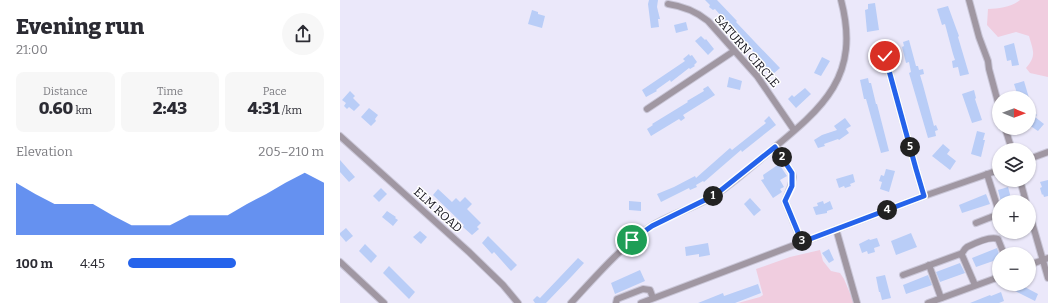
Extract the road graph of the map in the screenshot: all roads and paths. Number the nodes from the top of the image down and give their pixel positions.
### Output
1 (841, 0) edge
2 (969, 0) edge
3 (668, 4) dead end
4 (734, 51) junction
5 (885, 56) dead end
6 (995, 91) edge
7 (648, 109) dead end
8 (794, 130) junction
9 (340, 136) edge
10 (775, 147) junction
11 (1048, 152) edge
12 (1036, 156) edge
13 (992, 173) edge
14 (988, 174) junction
15 (994, 195) edge
16 (924, 196) junction
17 (992, 216) edge
18 (976, 223) dead end
19 (836, 230) junction
20 (1036, 231) edge
21 (802, 242) junction
22 (1001, 247) edge
23 (961, 255) junction
24 (1046, 259) edge
25 (340, 262) edge
26 (1036, 263) edge
27 (929, 265) junction
28 (903, 275) dead end
29 (1048, 278) edge
30 (992, 279) edge
31 (975, 286) junction
32 (636, 292) junction
33 (652, 298) junction
34 (940, 298) junction
35 (384, 303) edge
36 (518, 303) edge
37 (572, 303) edge
38 (616, 303) edge
39 (640, 303) edge
40 (857, 303) edge
41 (928, 303) edge

1 - 8 street
2 - 6 street
3 - 4 street, SATURN CIRCLE
4 - 7 street
4 - 8 street, SATURN CIRCLE
5 - 16 street
8 - 10 street
9 - 36 street, ELM ROAD
10 - 21 street
10 - 37 street
11 - 12 street
13 - 14 street
14 - 15 street
14 - 16 street
16 - 19 street
17 - 18 street
19 - 21 street
19 - 40 street
20 - 24 street
21 - 33 street
22 - 23 street
23 - 27 street
23 - 31 street
24 - 26 street
24 - 29 street
25 - 35 street
27 - 28 street
27 - 34 street
30 - 31 street
31 - 34 street
32 - 33 street
32 - 38 street
32 - 39 street
33 - 39 street
34 - 41 street

